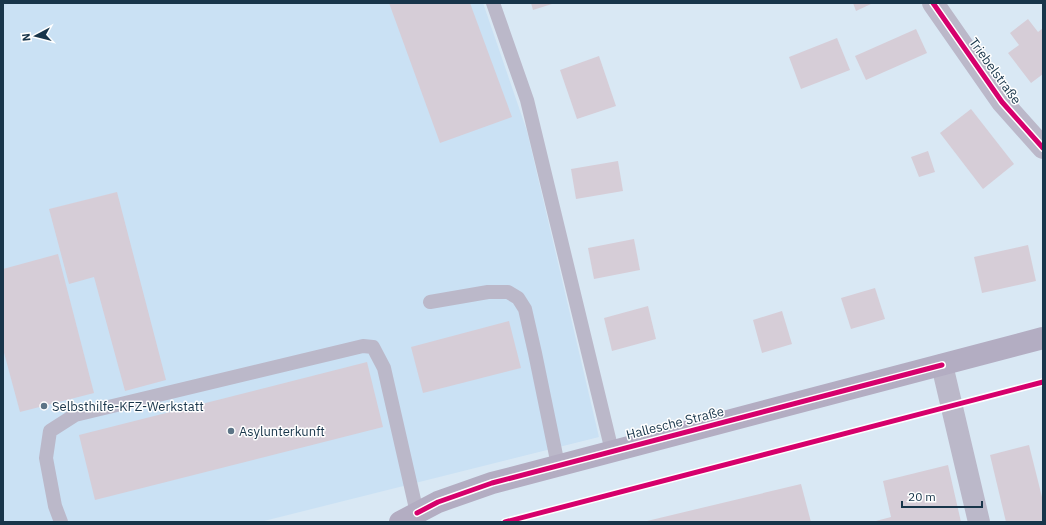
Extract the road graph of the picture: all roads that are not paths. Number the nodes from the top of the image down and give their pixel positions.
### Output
1 (494, 3) edge
2 (933, 3) edge
3 (1043, 148) edge
4 (430, 302) dead end
5 (1043, 338) edge
6 (942, 365) junction
7 (612, 451) junction
8 (558, 465) junction
9 (408, 518) edge
10 (62, 522) edge
11 (979, 522) edge

1 - 7 lane
2 - 3 street, Triebelstraße
4 - 8 lane
5 - 6 main road, Hallesche Straße
6 - 7 main road, Hallesche Straße
6 - 11 street
7 - 8 main road, Hallesche Straße
8 - 9 main road, Hallesche Straße
9 - 10 lane

